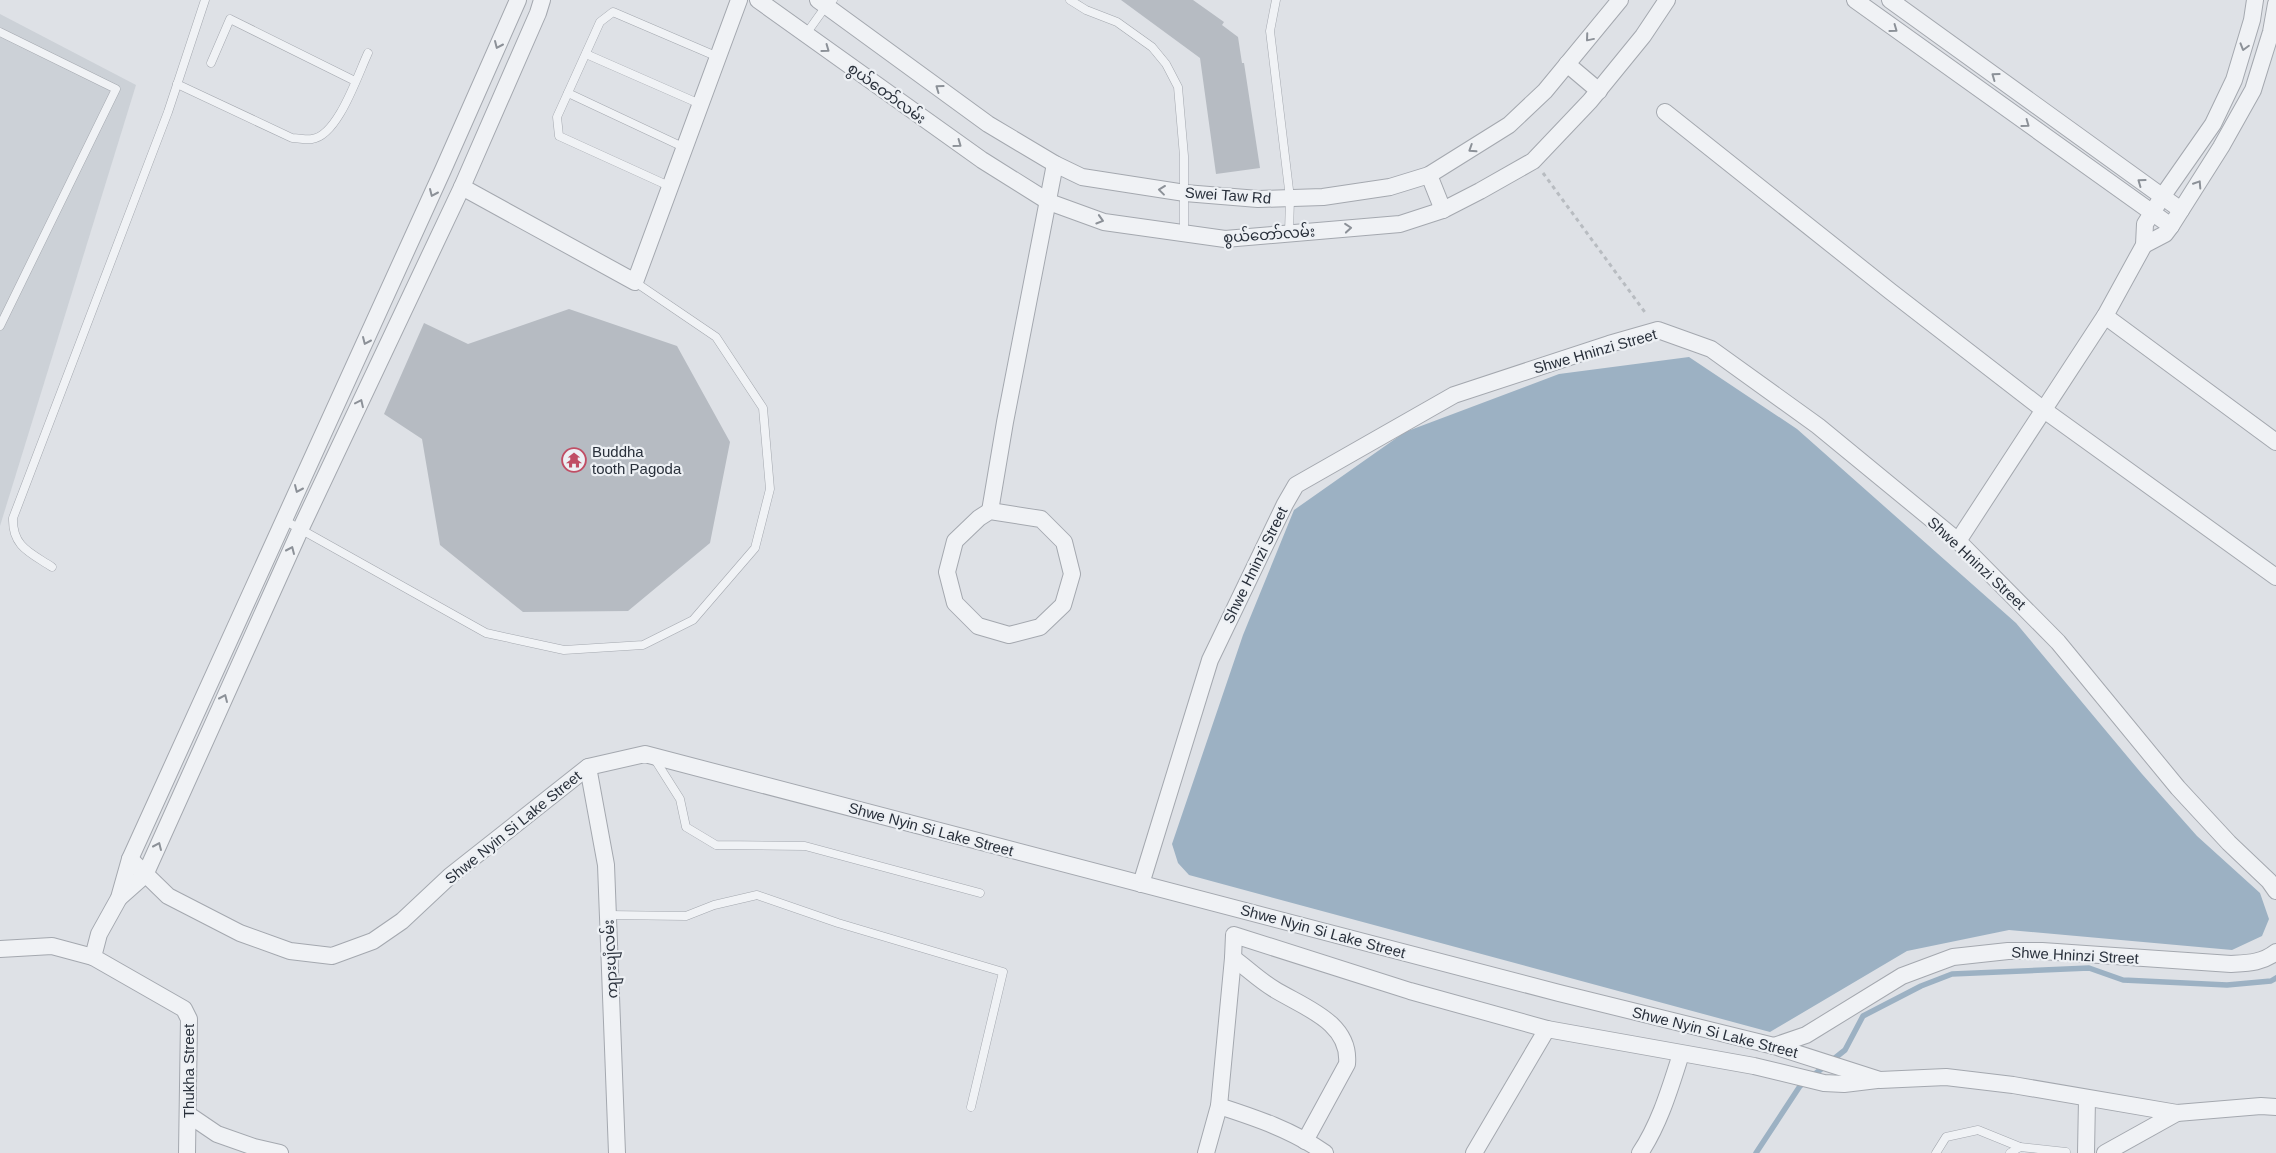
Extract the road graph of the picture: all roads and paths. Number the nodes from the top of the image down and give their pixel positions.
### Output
1 (205, 0) edge
2 (518, 0) edge
3 (542, 0) edge
4 (739, 0) edge
5 (758, 0) edge
6 (1070, 0) edge
7 (1276, 0) edge
8 (1620, 0) edge
9 (1667, 0) edge
10 (1855, 0) edge
11 (1890, 0) edge
12 (826, 2) edge
13 (2276, 4) edge
14 (2254, 8) edge
15 (2273, 21) junction
16 (0, 32) edge
17 (806, 34) junction
18 (368, 52) dead end
19 (586, 54) junction
20 (718, 56) junction
21 (211, 63) dead end
22 (1568, 64) junction
23 (355, 81) junction
24 (177, 84) junction
25 (1599, 91) junction
26 (568, 92) junction
27 (700, 104) junction
28 (1665, 112) dead end
29 (684, 147) junction
30 (1534, 161) junction
31 (1055, 164) junction
32 (1429, 175) junction
33 (669, 186) junction
34 (462, 187) junction
35 (1185, 193) junction
36 (2162, 197) junction
37 (1290, 198) junction
38 (1049, 202) junction
39 (1442, 210) junction
40 (2181, 210) junction
41 (2152, 214) junction
42 (2170, 226) junction
43 (1184, 233) junction
44 (1289, 233) junction
45 (2144, 245) junction
46 (635, 282) junction
47 (2105, 316) junction
48 (0, 326) edge
49 (1658, 330) junction
50 (2044, 410) junction
51 (2276, 442) edge
52 (990, 510) junction
53 (284, 520) junction
54 (301, 528) junction
55 (1958, 541) junction
56 (52, 567) dead end
57 (2276, 577) edge
58 (653, 756) junction
59 (588, 767) junction
60 (130, 859) junction
61 (145, 875) junction
62 (1141, 884) junction
63 (2276, 891) edge
64 (980, 893) dead end
65 (119, 898) junction
66 (608, 914) junction
67 (0, 949) edge
68 (2276, 952) edge
69 (93, 957) junction
70 (1234, 958) junction
71 (1548, 1029) junction
72 (1774, 1046) junction
73 (1681, 1054) junction
74 (1880, 1080) junction
75 (2087, 1099) junction
76 (1219, 1106) junction
77 (971, 1107) dead end
78 (2276, 1107) edge
79 (2177, 1113) junction
80 (188, 1115) junction
81 (1305, 1141) junction
82 (2020, 1147) junction
83 (2066, 1152) edge
84 (187, 1153) edge
85 (280, 1153) edge
86 (617, 1153) edge
87 (1206, 1153) edge
88 (1325, 1153) edge
89 (1474, 1153) edge
90 (1640, 1153) edge
91 (1936, 1153) edge
92 (2010, 1153) edge
93 (2086, 1153) edge
94 (2106, 1153) edge

1 - 24 lane
2 -> 53 street
3 - 34 street
4 - 20 street
5 - 17 street, စွယ်တော်လမ်း
6 - 35 lane
7 - 37 lane
8 -> 22 street, Swei Taw Rd
9 - 25 street, စွယ်တော်လမ်း
10 -> 41 street
36 -> 11 street
12 - 17 lane
31 -> 12 street, Swei Taw Rd
13 - 15 street
14 - 15 street
14 -> 36 street
40 -> 15 street
16 - 48 lane
17 -> 38 street, စွယ်တော်လမ်း
18 - 23 lane
19 - 20 lane
19 - 26 lane
19 - 27 lane
20 - 27 street
21 - 23 lane
22 - 25 street
22 -> 32 street, Swei Taw Rd
23 - 24 lane
24 - 56 lane
25 - 30 street, စွယ်တော်လမ်း
26 - 29 lane
26 - 33 lane
27 - 29 street
28 - 50 street
29 - 33 street
30 - 39 street, စွယ်တော်လမ်း
30 - 49 path
35 -> 31 street, Swei Taw Rd
31 - 38 street
32 - 37 street, Swei Taw Rd
32 - 39 street
33 - 46 street
34 - 46 street
54 -> 34 street
35 - 37 street, Swei Taw Rd
35 - 43 lane
36 - 40 street
36 - 41 street
37 - 44 lane
38 -> 43 street, စွယ်တော်လမ်း
38 - 52 street
44 -> 39 street, စွယ်တော်လမ်း
40 - 42 street
41 - 42 street
41 - 45 street
42 - 45 street
43 - 44 street, စွယ်တော်လမ်း
45 - 47 street
46 - 54 lane
47 - 50 street
47 - 51 street
49 - 55 street, Shwe Hninzi Street
49 - 62 street, Shwe Hninzi Street
50 - 55 street
50 - 57 street
52 - 52 street
53 - 54 lane
53 - 60 street
61 -> 54 street
55 - 63 street, Shwe Hninzi Street
58 - 59 street, Shwe Nyin Si Lake Street
58 - 62 street, Shwe Nyin Si Lake Street
58 - 64 lane
59 - 61 street, Shwe Nyin Si Lake Street
59 - 66 street, ကျားပျံလမ်း
60 - 61 street, Shwe Nyin Si Lake Street
60 - 65 street
61 - 65 street
62 - 72 street, Shwe Nyin Si Lake Street
65 - 69 street
66 - 77 lane
66 - 86 street, ကျားပျံလမ်း
67 - 69 street, Thukha Street
68 - 72 street, Shwe Hninzi Street
69 - 80 street, Thukha Street
70 - 71 street
70 - 76 street
70 - 81 street
71 - 73 street
71 - 89 street
72 - 74 street, Shwe Nyin Si Lake Street
73 - 74 street
73 - 90 street
74 - 75 street
75 - 79 street
75 - 93 street
76 - 81 street
76 - 87 street
78 - 79 street
79 - 94 street
80 - 84 street, Thukha Street
80 - 85 street
81 - 88 street
82 - 83 lane
82 - 91 lane
82 - 92 lane

